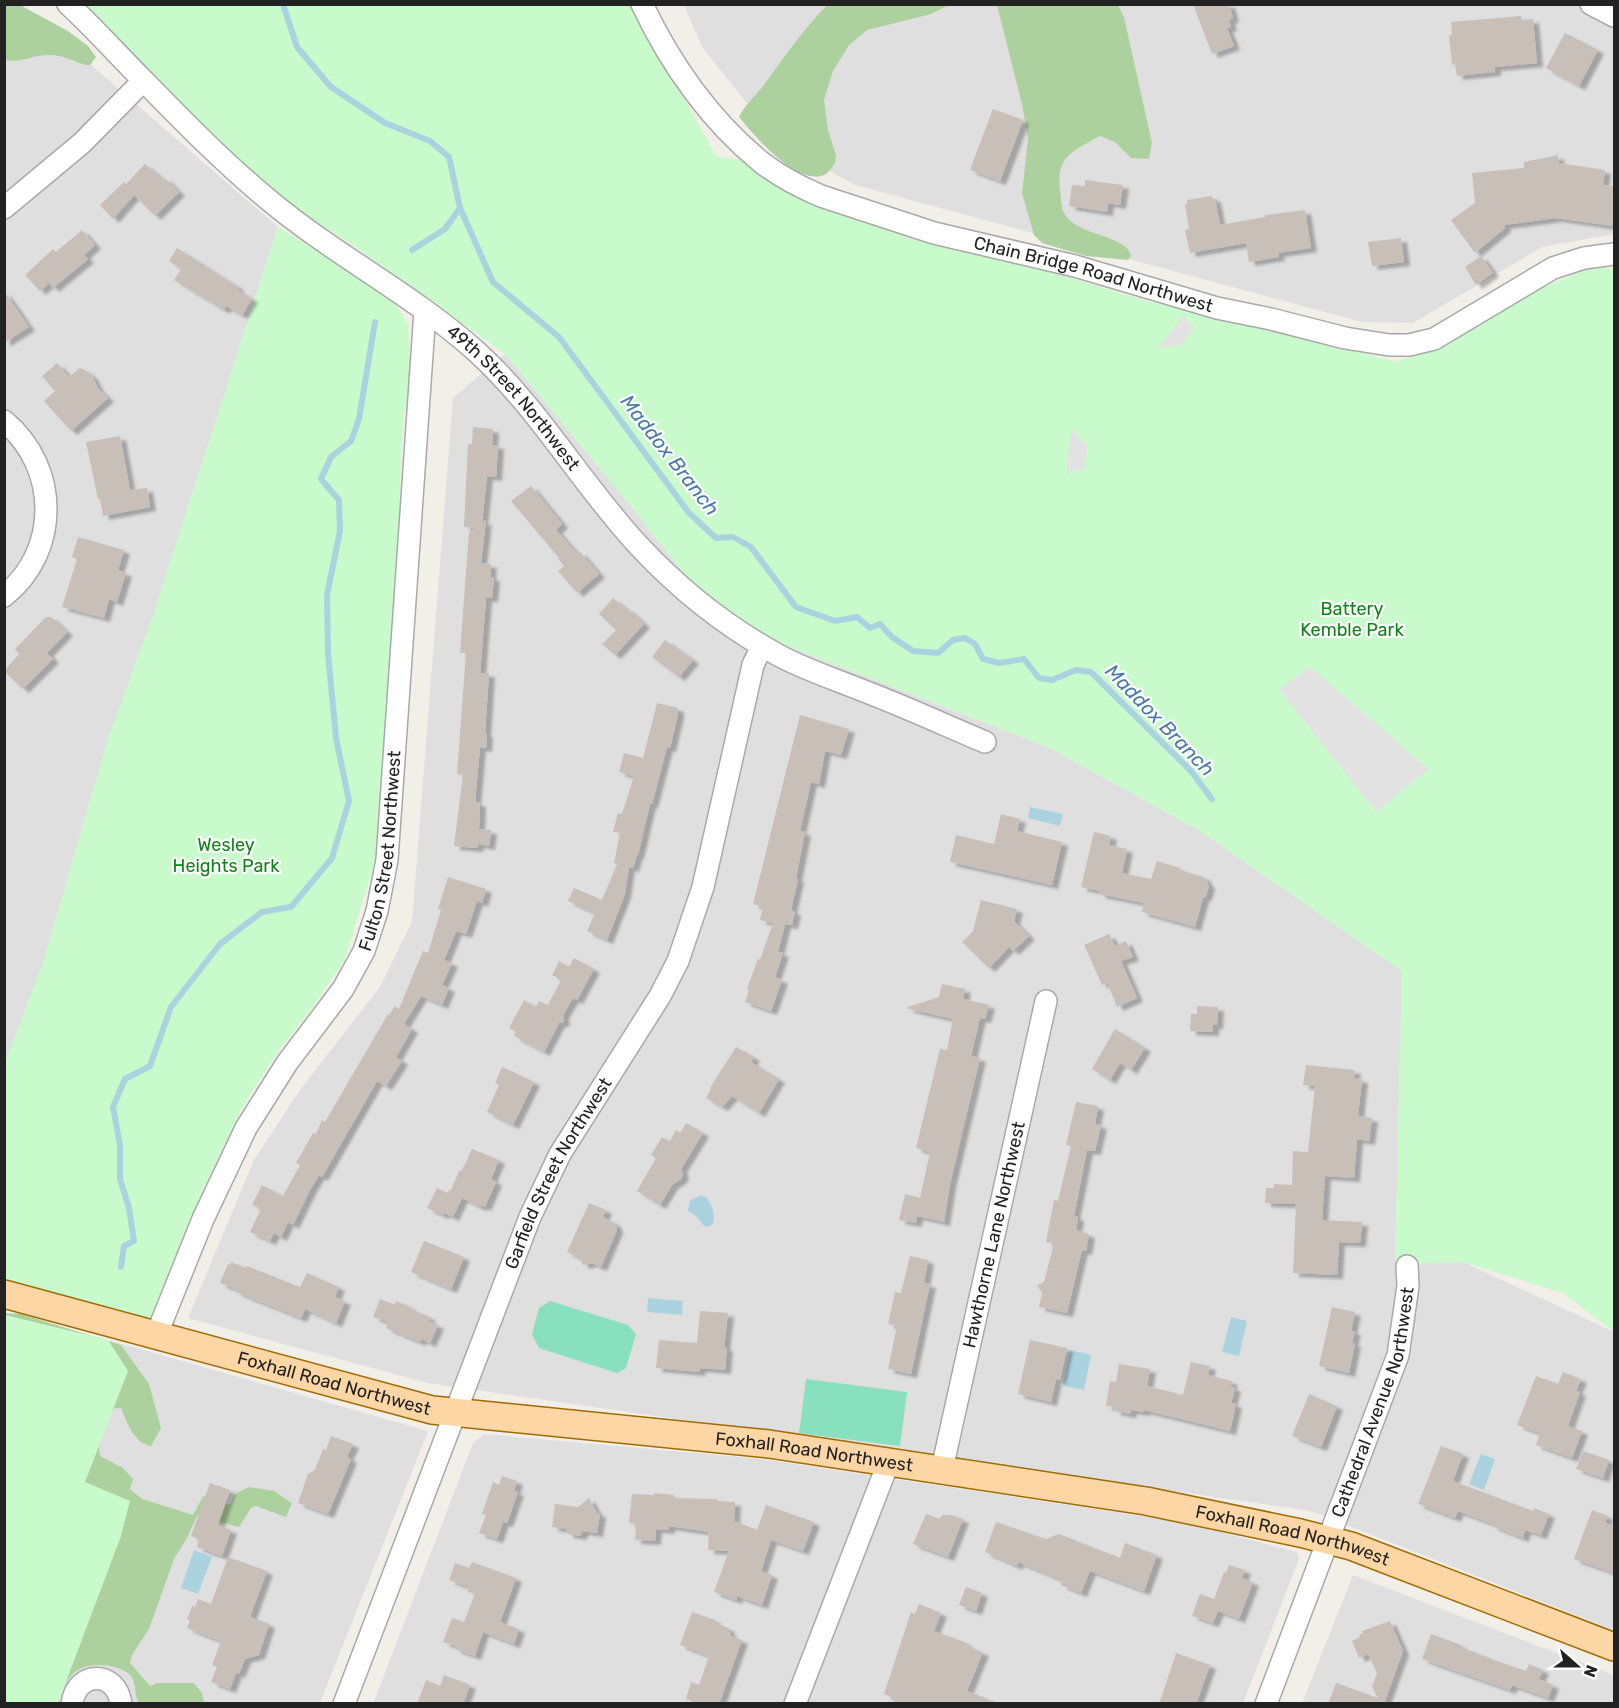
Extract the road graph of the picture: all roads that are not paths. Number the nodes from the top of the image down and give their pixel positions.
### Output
1 (68, 4) edge
2 (642, 4) edge
3 (1591, 4) edge
4 (1614, 16) edge
5 (143, 81) junction
6 (4, 208) edge
7 (1614, 254) edge
8 (425, 311) junction
9 (4, 422) edge
10 (4, 596) edge
11 (762, 646) junction
12 (985, 742) dead end
13 (1046, 1001) dead end
14 (1407, 1266) dead end
15 (4, 1294) edge
16 (156, 1336) junction
17 (455, 1414) junction
18 (889, 1461) junction
19 (942, 1469) junction
20 (1329, 1540) junction
21 (1614, 1647) edge
22 (72, 1704) edge
23 (121, 1704) edge
24 (344, 1704) edge
25 (795, 1704) edge
26 (1266, 1704) edge

1 - 5 street, 49th Street Northwest
2 - 7 street, Chain Bridge Road Northwest
3 - 4 street
5 - 6 street
5 - 8 street, 49th Street Northwest
8 - 11 street, 49th Street Northwest
8 - 16 street, Fulton Street Northwest
9 - 10 street
11 - 12 street, 49th Street Northwest
11 - 17 street, Garfield Street Northwest
13 - 19 street, Hawthorne Lane Northwest
14 - 20 street, Cathedral Avenue Northwest
15 - 16 main road, Foxhall Road Northwest
16 - 17 main road, Foxhall Road Northwest
17 - 18 main road, Foxhall Road Northwest
17 - 24 street, Garfield Street Northwest
18 - 19 main road, Foxhall Road Northwest
18 - 25 street
19 - 20 main road, Foxhall Road Northwest
20 - 21 main road, Foxhall Road Northwest
20 - 26 street, Cathedral Avenue Northwest
22 - 23 street

